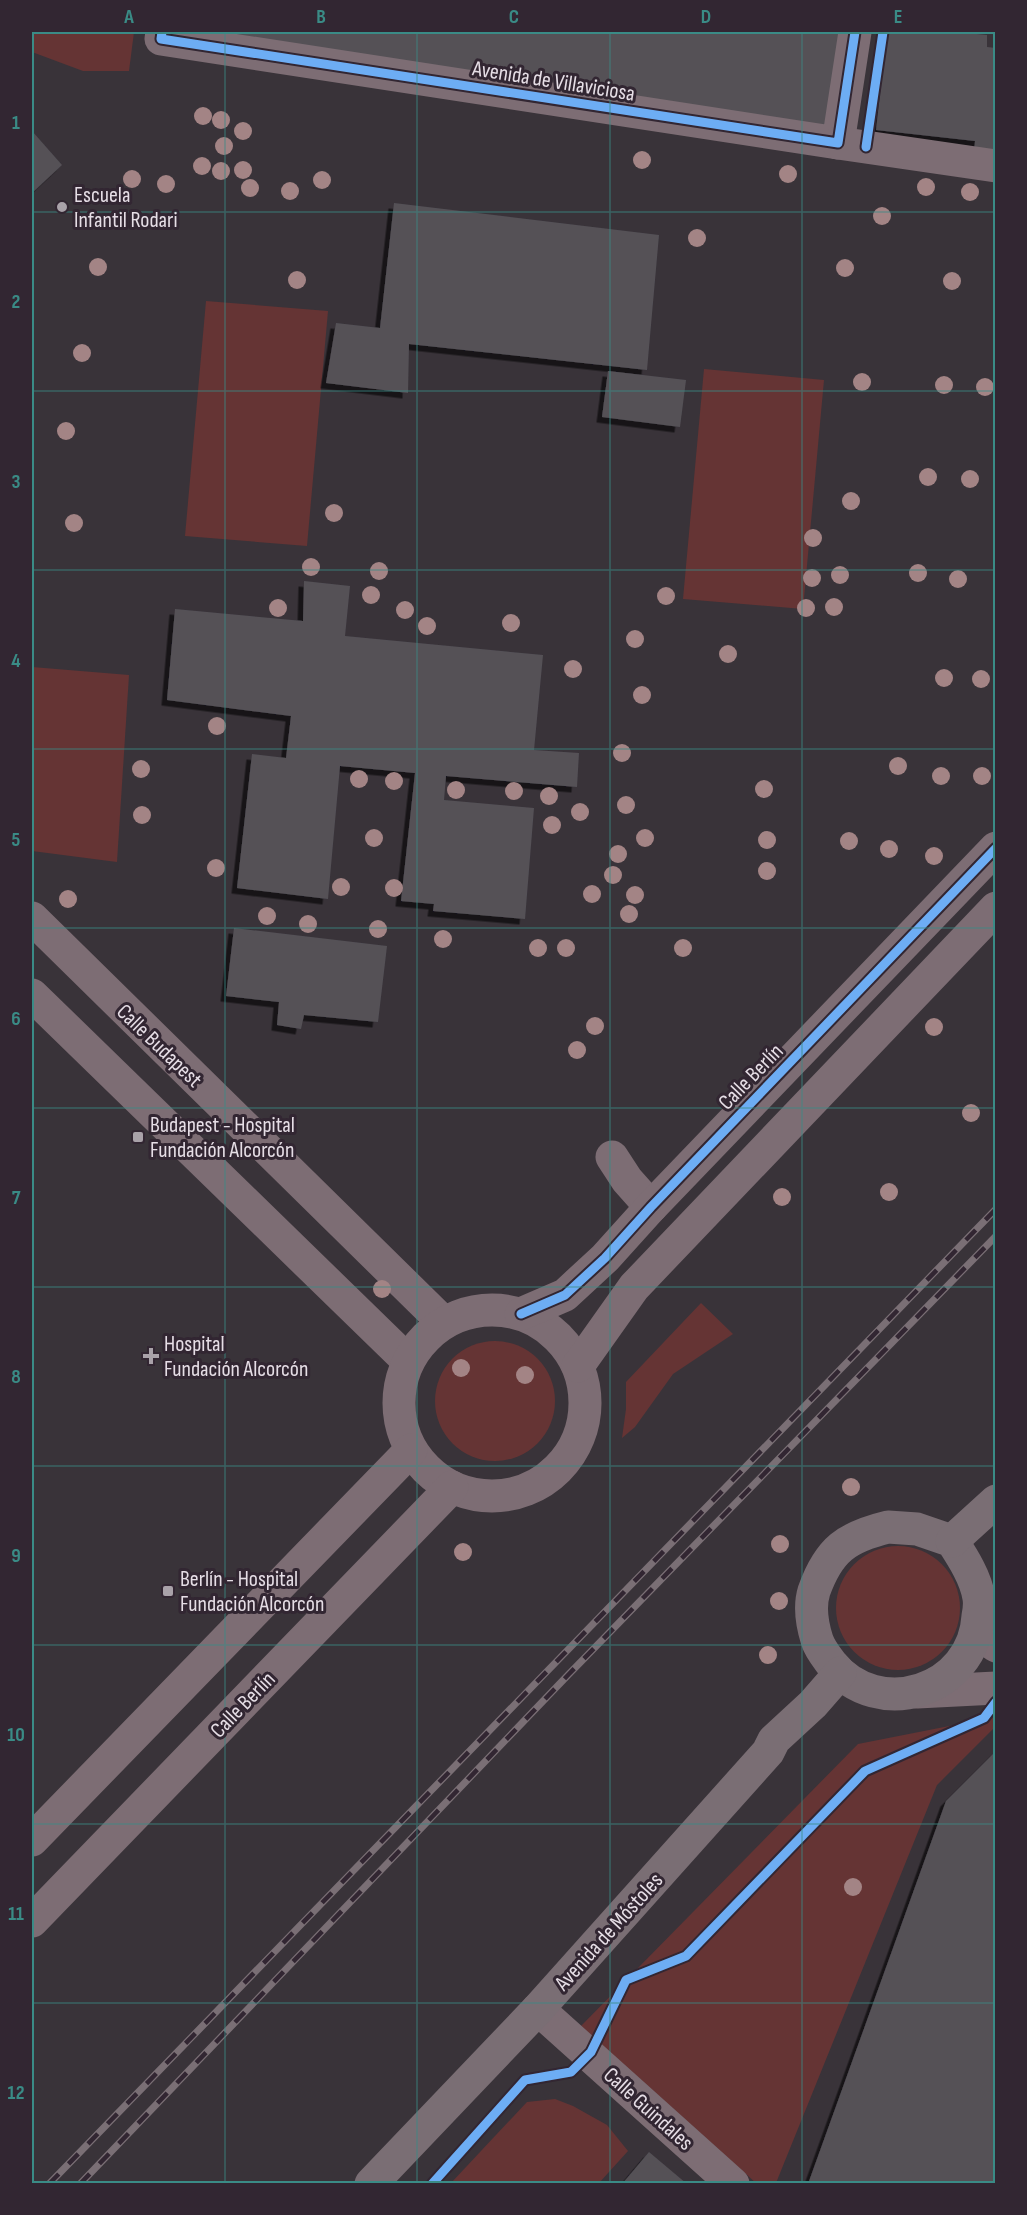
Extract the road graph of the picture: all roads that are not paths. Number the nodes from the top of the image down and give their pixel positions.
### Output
1 (162, 32) edge
2 (855, 32) edge
3 (838, 143) junction
4 (996, 166) edge
5 (996, 848) edge
6 (996, 908) edge
7 (32, 918) edge
8 (32, 995) edge
9 (612, 1157) dead end
10 (651, 1206) junction
11 (521, 1314) junction
12 (443, 1322) junction
13 (408, 1361) junction
14 (578, 1366) junction
15 (411, 1450) junction
16 (452, 1487) junction
17 (996, 1501) edge
18 (952, 1541) junction
19 (986, 1639) edge
20 (840, 1673) junction
21 (996, 1688) edge
22 (918, 1692) junction
23 (32, 1840) edge
24 (32, 1921) edge
25 (538, 2009) junction
26 (370, 2184) edge
27 (733, 2184) edge

1 - 3 street, Avenida de Villaviciosa
2 - 3 street
3 - 4 street, Avenida de Villaviciosa
5 - 10 street, Calle Berlín
6 - 14 street
7 - 12 street, Calle Budapest
8 - 13 street
9 - 10 street
10 - 11 street, Calle Berlín
11 - 12 street
11 - 14 street
12 - 13 street
13 - 15 street
14 - 16 street
15 - 16 street
15 - 23 street
16 - 24 street, Calle Berlín
17 - 18 main road
18 - 19 main road
18 - 20 main road
19 - 22 main road
20 - 22 main road
20 - 25 main road, Avenida de Móstoles
21 - 22 street
25 - 26 main road, Avenida de Móstoles
25 - 27 street, Calle Guindales

